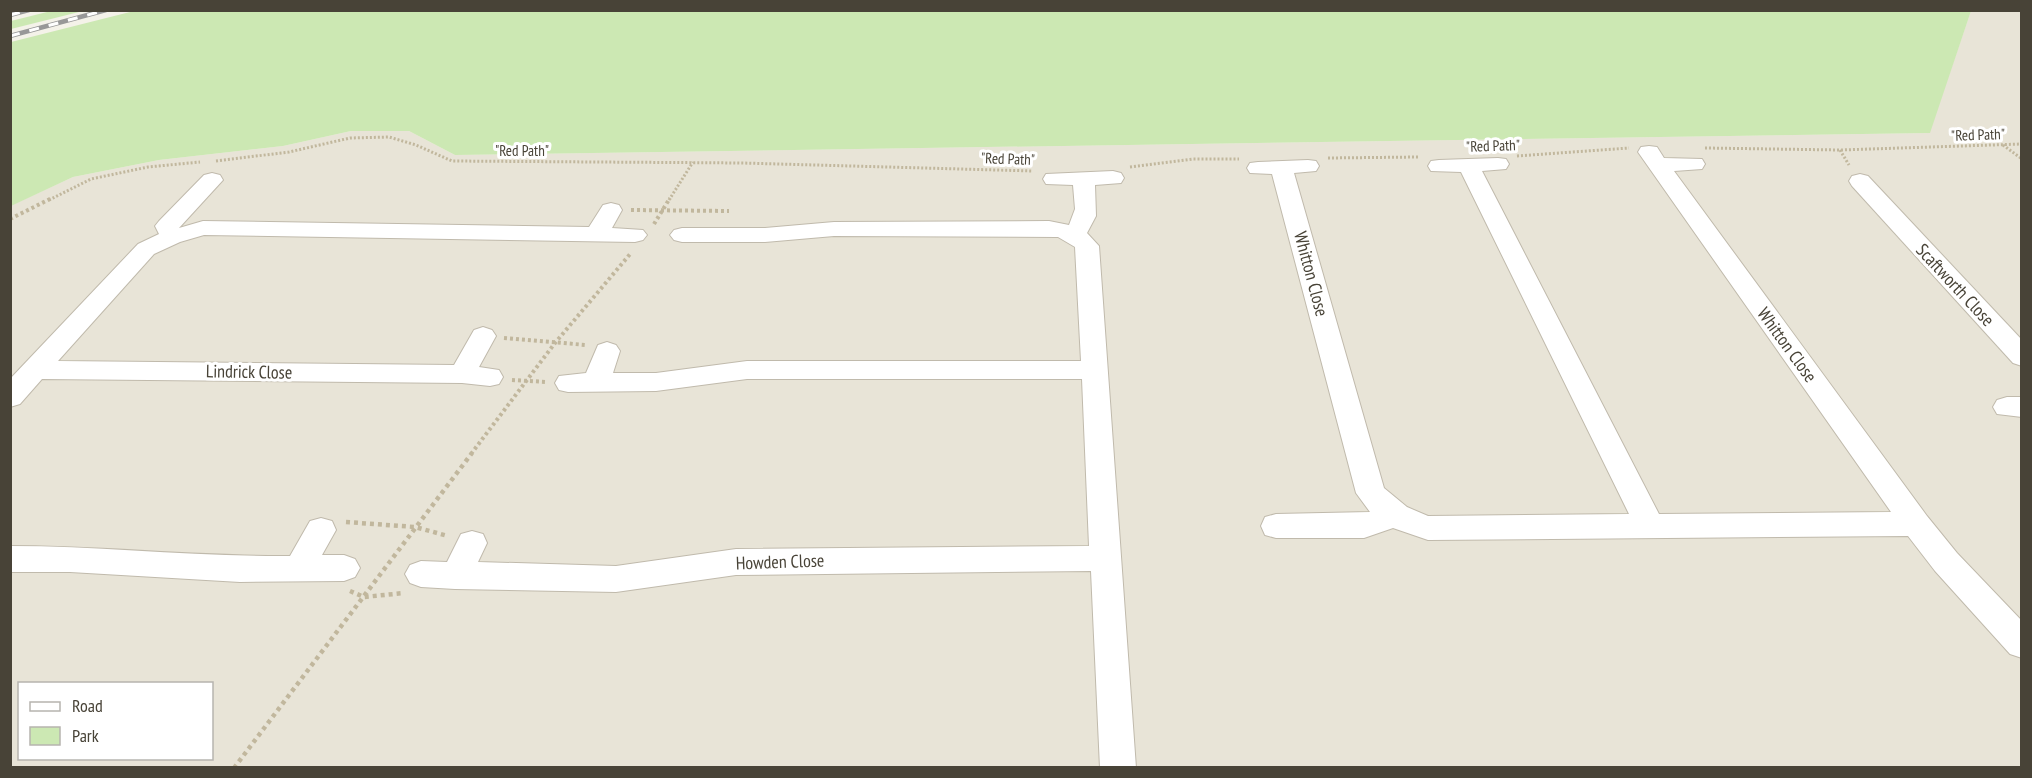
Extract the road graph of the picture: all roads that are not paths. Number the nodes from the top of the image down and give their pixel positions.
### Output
1 (1695, 156) road end
2 (1502, 160) road end
3 (1285, 163) road end
4 (1439, 166) dead end
5 (1468, 166) junction
6 (1117, 173) road end
7 (1049, 175) road end
8 (1084, 179) junction
9 (212, 180) dead end
10 (1860, 181) dead end
11 (611, 210) road end
12 (1914, 211) dead end
13 (1888, 212) junction
14 (597, 234) junction
15 (1073, 234) junction
16 (682, 235) dead end
17 (641, 236) road end
18 (172, 237) junction
19 (483, 336) road end
20 (607, 351) road end
21 (2022, 357) edge
22 (35, 370) junction
23 (1095, 370) junction
24 (462, 374) junction
25 (490, 377) road end
26 (568, 382) road end
27 (596, 383) junction
28 (10, 398) edge
29 (1389, 514) junction
30 (1916, 524) junction
31 (1276, 526) dead end
32 (1650, 526) junction
33 (321, 530) road end
34 (472, 543) road end
35 (1107, 558) junction
36 (10, 559) edge
37 (299, 568) junction
38 (344, 568) road end
39 (421, 574) road end
40 (455, 576) junction
41 (2022, 644) edge
42 (1118, 768) edge

1 - 30 street, Whitton Close
2 - 5 street
3 - 29 street, Whitton Close
4 - 5 street
5 - 32 street
6 - 8 street
7 - 8 street
8 - 15 street
9 - 18 street
10 - 13 street, Scaftworth Close
11 - 14 street
12 - 13 street
13 - 21 street, Scaftworth Close
14 - 17 street
14 - 18 street
15 - 16 street
15 - 23 street
18 - 22 street
19 - 24 street
20 - 27 street
22 - 24 street, Lindrick Close
22 - 28 street
23 - 27 street
23 - 35 street
24 - 25 street, Lindrick Close
26 - 27 street
29 - 31 street
29 - 32 street
30 - 32 street
30 - 41 street, Whitton Close
33 - 37 street
34 - 40 street
35 - 40 street, Howden Close
35 - 42 street
36 - 37 street
37 - 38 street
39 - 40 street, Howden Close

